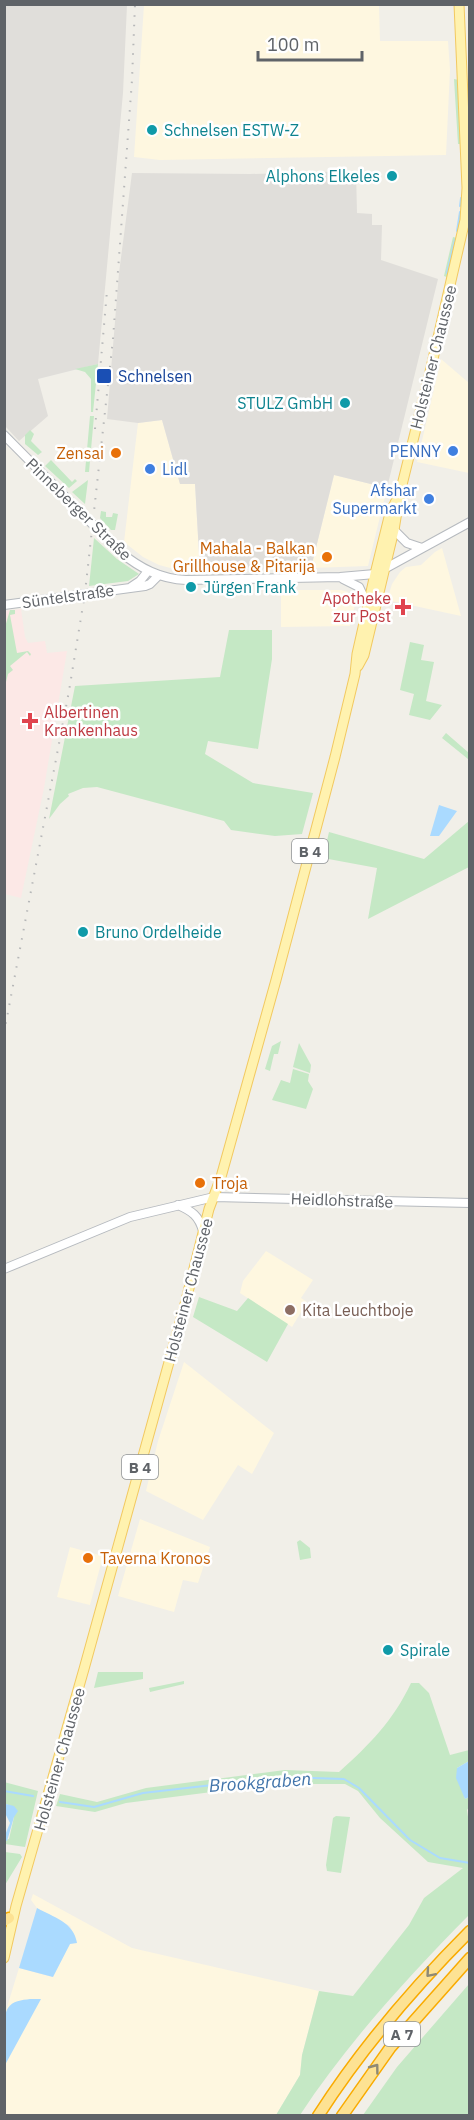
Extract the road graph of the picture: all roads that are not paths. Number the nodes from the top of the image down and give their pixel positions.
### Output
1 (459, 4) edge
2 (4, 435) edge
3 (400, 493) junction
4 (470, 522) edge
5 (394, 530) junction
6 (422, 548) junction
7 (386, 568) junction
8 (148, 571) junction
9 (375, 574) junction
10 (159, 575) junction
11 (340, 577) junction
12 (131, 587) junction
13 (367, 604) junction
14 (4, 605) edge
15 (355, 674) junction
16 (214, 1197) junction
17 (470, 1203) edge
18 (177, 1204) junction
19 (203, 1231) junction
20 (4, 1269) edge
21 (16, 1905) junction
22 (6, 1923) edge
23 (470, 1931) edge
24 (4, 1958) edge
25 (470, 1958) edge
26 (318, 2115) edge
27 (342, 2115) edge

1 - 3 main road, Holsteiner Chaussee / B 4
2 - 8 main road, Pinneberger Straße
3 - 5 main road, Holsteiner Chaussee / B 4
3 - 9 main road, Holsteiner Chaussee / B 4
4 - 6 main road
5 - 6 main road
5 - 7 main road, Holsteiner Chaussee / B 4
6 - 7 main road
7 - 9 main road
7 - 15 main road, Holsteiner Chaussee / B 4
8 - 10 main road, Pinneberger Straße
8 - 12 main road, Süntelstraße
9 - 11 main road, Pinneberger Straße
9 - 13 main road, Holsteiner Chaussee / B 4
10 - 11 main road, Pinneberger Straße
10 - 12 main road, Süntelstraße
11 - 13 main road
12 - 14 main road, Süntelstraße
13 - 15 main road, Holsteiner Chaussee / B 4
15 - 16 main road, Holsteiner Chaussee / B 4
16 - 17 main road, Heidlohstraße
16 - 18 main road, Heidlohstraße
16 - 19 main road, Holsteiner Chaussee / B 4
18 - 19 main road
18 - 20 main road, Heidlohstraße
19 - 21 main road, Holsteiner Chaussee / B 4
21 - 22 main road, Holsteiner Chaussee / B 4
21 - 24 main road, Holsteiner Chaussee
23 -> 26 highway, A 7
27 -> 25 highway, A 7

